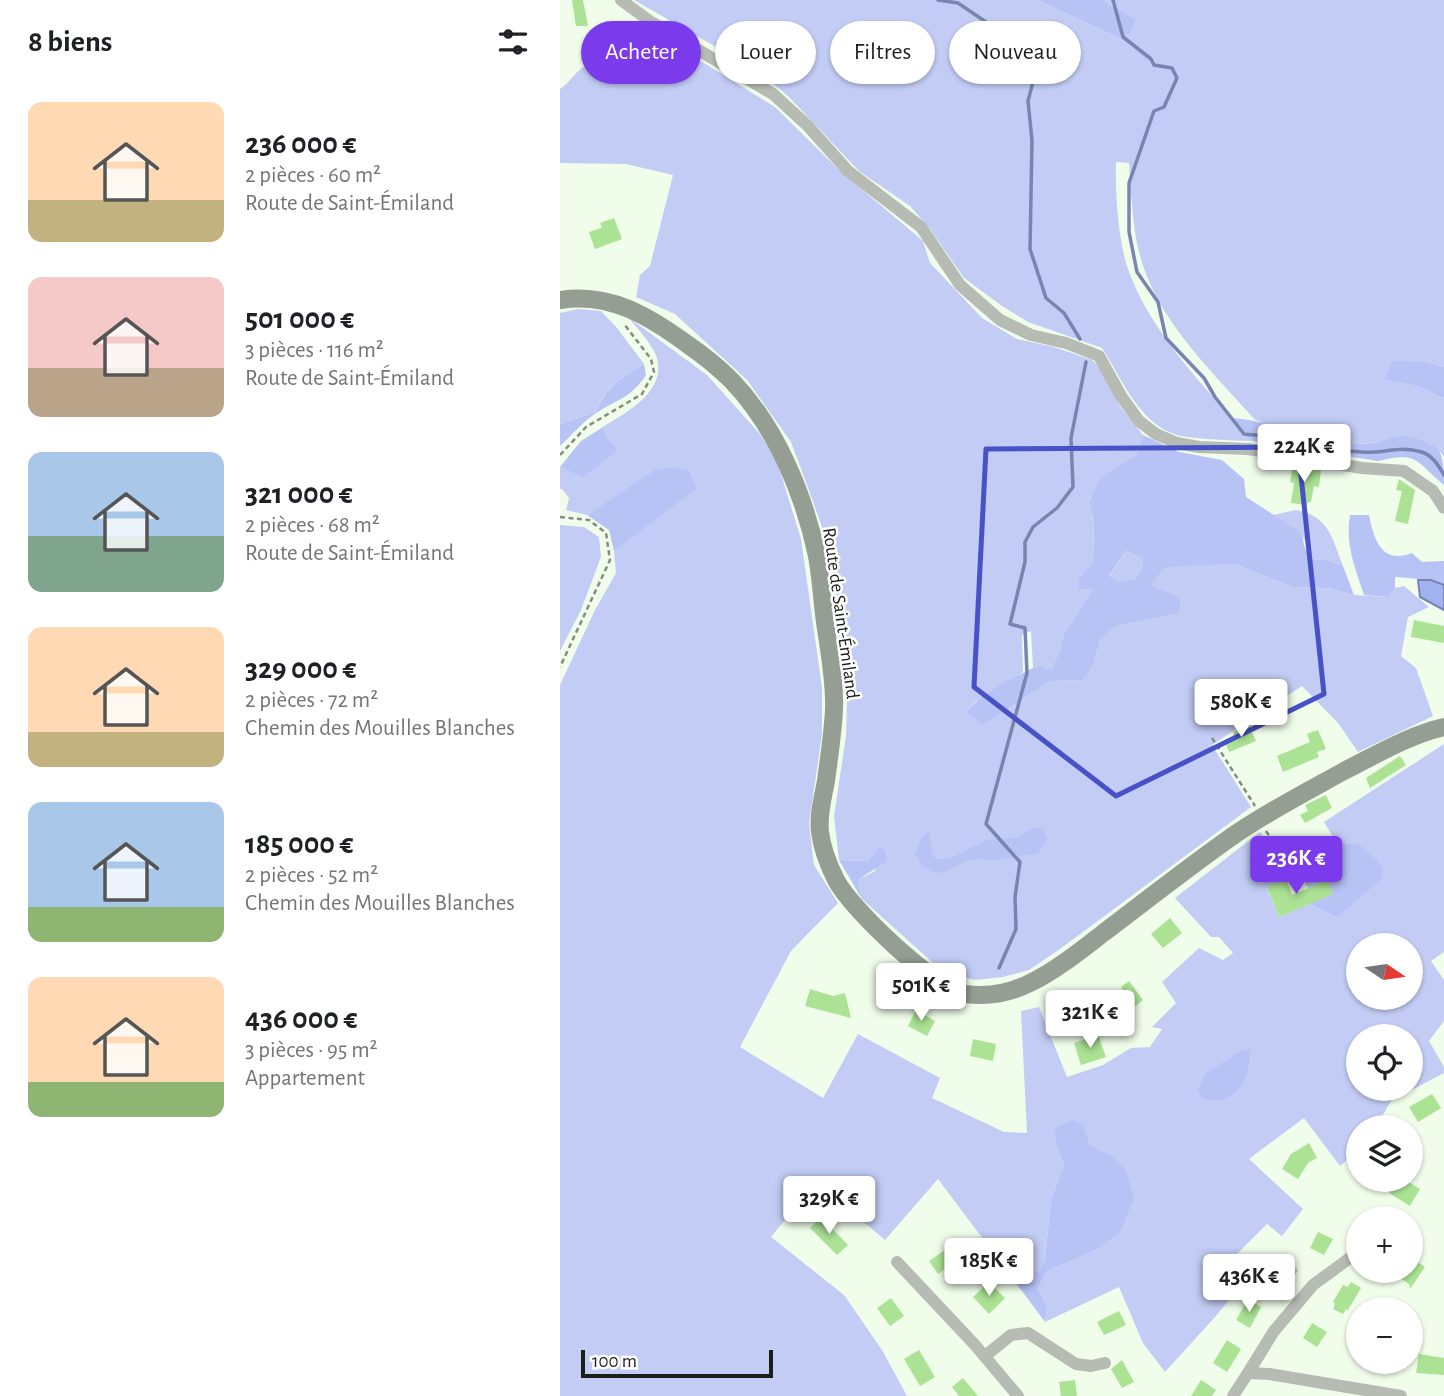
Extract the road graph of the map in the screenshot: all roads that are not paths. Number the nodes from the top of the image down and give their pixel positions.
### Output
1 (621, 0) edge
2 (560, 300) edge
3 (1444, 508) edge
4 (1444, 727) edge
5 (1346, 1261) edge
6 (897, 1262) dead end
7 (985, 1356) junction
8 (1105, 1363) dead end
9 (1248, 1373) junction
10 (1018, 1396) edge
11 (1233, 1396) edge
12 (1401, 1396) edge

1 - 3 street
2 - 4 main road, Route de Saint-Émiland
5 - 9 street
6 - 7 street
7 - 8 street
7 - 10 street
9 - 11 street
9 - 12 street

